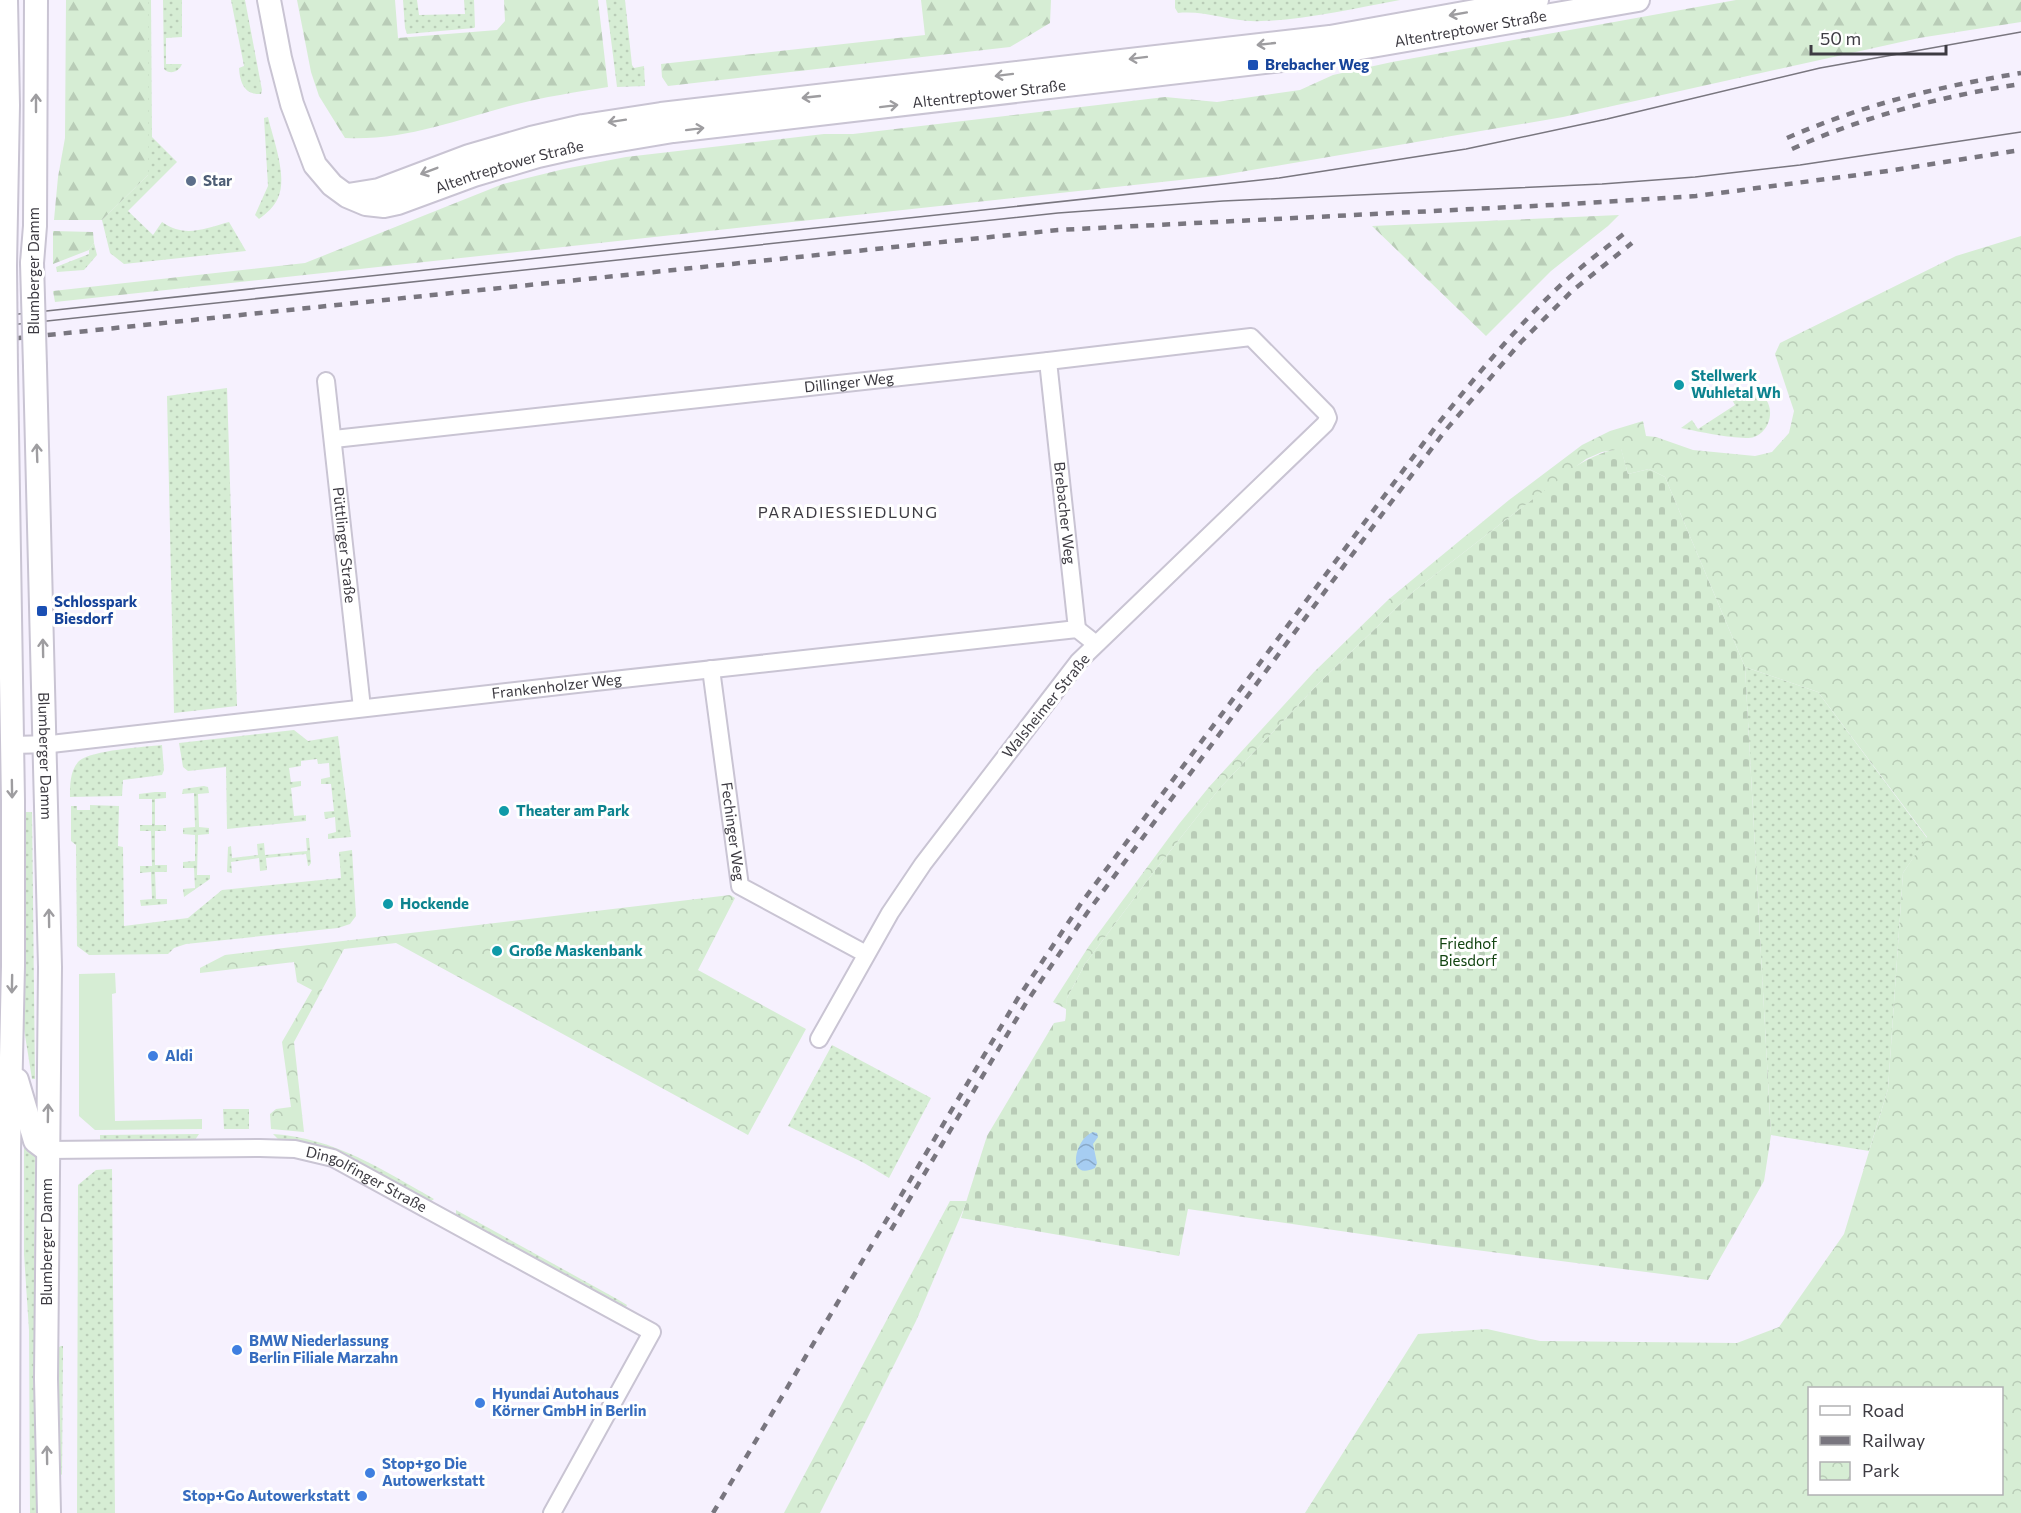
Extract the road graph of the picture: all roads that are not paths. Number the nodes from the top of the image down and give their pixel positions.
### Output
1 (6, 0) edge
2 (36, 0) edge
3 (269, 0) edge
4 (1537, 0) edge
5 (1638, 0) edge
6 (347, 196) junction
7 (1048, 361) junction
8 (326, 381) dead end
9 (1328, 418) joint
10 (334, 439) junction
11 (1077, 629) junction
12 (1096, 644) junction
13 (711, 669) junction
14 (362, 708) junction
15 (12, 745) junction
16 (45, 745) junction
17 (866, 954) junction
18 (819, 1039) dead end
19 (10, 1059) junction
20 (47, 1150) junction
21 (8, 1513) edge
22 (48, 1513) edge
23 (552, 1513) edge

1 - 15 main road, Blumberger Damm, bridge
16 -> 2 main road, Blumberger Damm, bridge
3 - 6 main road, Altentreptower Straße
4 -> 6 main road, Altentreptower Straße
6 -> 5 main road, Altentreptower Straße
7 - 9 street, Dillinger Weg
7 - 10 street, Dillinger Weg
7 - 11 street, Brebacher Weg
8 - 10 street, Püttlinger Straße
9 - 12 street, Walsheimer Straße
10 - 14 street, Püttlinger Straße
11 - 12 street
11 - 13 street, Frankenholzer Weg
12 - 17 street, Walsheimer Straße
13 - 14 street, Frankenholzer Weg
13 - 17 street, Fechinger Weg
14 - 16 street, Frankenholzer Weg
15 - 16 street, Frankenholzer Weg
15 -> 19 main road, Blumberger Damm
20 -> 16 main road, Blumberger Damm
17 - 18 street, Walsheimer Straße
19 - 20 main road
19 - 21 main road, Blumberger Damm
22 -> 20 main road, Blumberger Damm
20 - 23 street, Dingolfinger Straße

